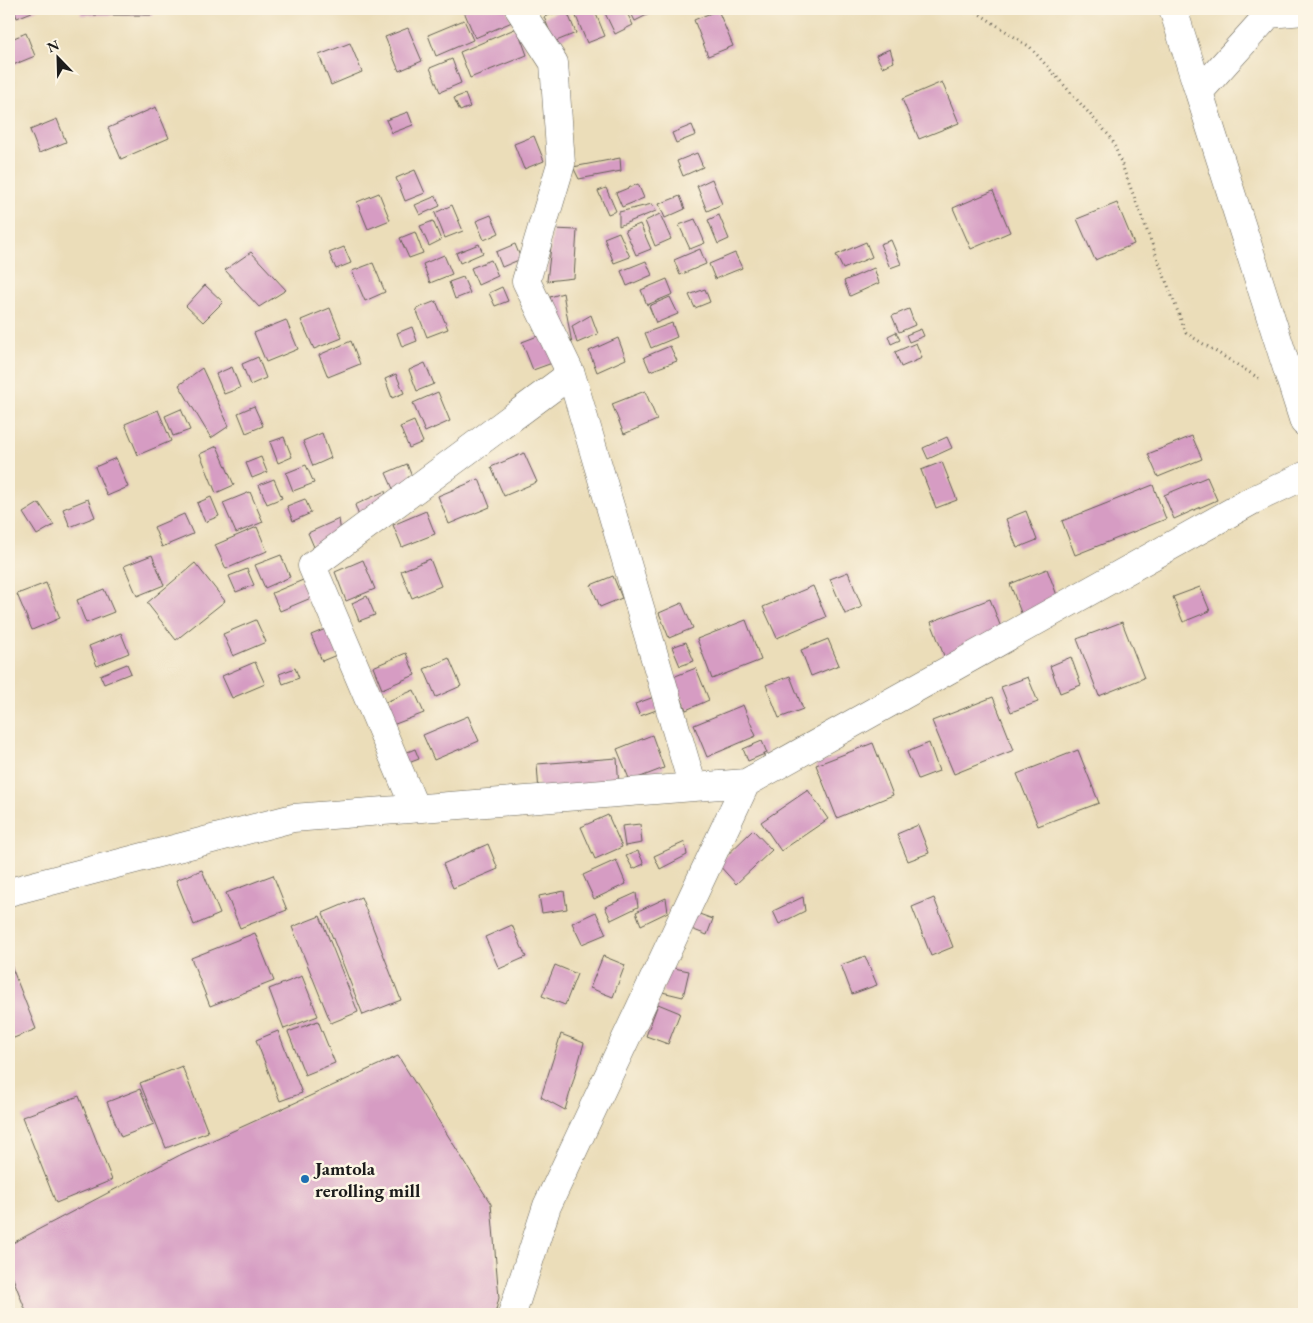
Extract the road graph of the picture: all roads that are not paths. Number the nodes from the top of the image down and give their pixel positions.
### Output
1 (518, 9) edge
2 (1173, 9) edge
3 (1304, 12) edge
4 (1199, 92) junction
5 (571, 374) junction
6 (1304, 422) edge
7 (1304, 476) edge
8 (746, 783) junction
9 (693, 787) junction
10 (415, 808) junction
11 (9, 892) edge
12 (512, 1314) edge

1 - 5 street
2 - 4 street
3 - 4 street
4 - 6 street
5 - 9 street
5 - 10 street
7 - 8 street
8 - 9 street
8 - 12 street
9 - 10 street
10 - 11 street

